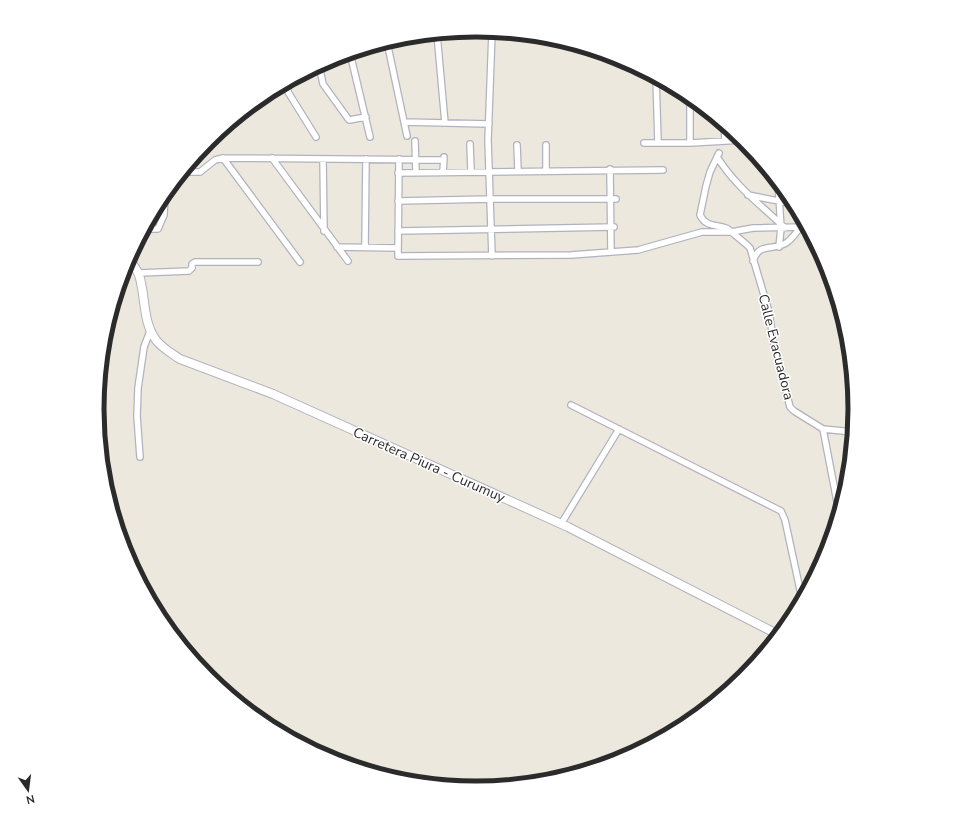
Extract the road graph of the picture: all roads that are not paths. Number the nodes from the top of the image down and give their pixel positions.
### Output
1 (492, 38) edge
2 (437, 39) edge
3 (388, 48) edge
4 (352, 59) edge
5 (320, 71) edge
6 (656, 84) edge
7 (288, 89) edge
8 (690, 105) edge
9 (366, 117) junction
10 (404, 122) junction
11 (445, 123) junction
12 (489, 124) junction
13 (724, 131) edge
14 (407, 136) dead end
15 (316, 137) dead end
16 (370, 137) dead end
17 (725, 140) junction
18 (734, 140) edge
19 (415, 141) dead end
20 (644, 143) dead end
21 (658, 143) junction
22 (690, 143) junction
23 (470, 144) dead end
24 (517, 145) dead end
25 (546, 145) dead end
26 (223, 158) junction
27 (272, 158) junction
28 (366, 158) junction
29 (324, 159) junction
30 (399, 159) junction
31 (415, 160) junction
32 (546, 170) junction
33 (610, 170) junction
34 (663, 170) dead end
35 (471, 171) junction
36 (489, 171) junction
37 (518, 171) junction
38 (190, 172) edge
39 (416, 172) junction
40 (443, 172) junction
41 (398, 173) junction
42 (779, 192) edge
43 (746, 194) junction
44 (490, 199) junction
45 (613, 199) junction
46 (398, 201) junction
47 (779, 201) junction
48 (786, 202) edge
49 (164, 206) edge
50 (782, 226) junction
51 (612, 227) junction
52 (800, 227) joint
53 (491, 229) junction
54 (151, 230) edge
55 (324, 231) junction
56 (398, 231) junction
57 (731, 232) junction
58 (337, 247) junction
59 (365, 247) junction
60 (779, 247) junction
61 (398, 248) junction
62 (611, 252) junction
63 (492, 256) junction
64 (753, 261) junction
65 (258, 262) dead end
66 (300, 262) dead end
67 (348, 262) dead end
68 (134, 266) edge
69 (139, 273) junction
70 (150, 331) junction
71 (571, 405) dead end
72 (619, 429) junction
73 (823, 429) junction
74 (848, 432) edge
75 (140, 457) dead end
76 (838, 498) edge
77 (561, 524) junction
78 (801, 592) edge
79 (774, 632) edge

1 - 12 street
2 - 11 street
3 - 10 street
4 - 9 street
5 - 9 street
6 - 21 street
7 - 15 street
8 - 22 street
9 - 16 street
10 - 11 street
10 - 14 street
11 - 12 street
12 - 36 street
13 - 17 street
17 - 18 street
17 - 22 street
19 - 31 street
20 - 21 street
21 - 22 street
23 - 35 street
24 - 37 street
25 - 32 street
26 - 27 street
26 - 38 street
26 - 66 street
27 - 29 street
27 - 55 street
28 - 29 street
28 - 30 street
28 - 59 street
29 - 55 street
30 - 31 street
30 - 41 street
31 - 39 street
31 - 40 street
32 - 33 street
32 - 37 street
33 - 34 street
33 - 45 street
35 - 36 street
35 - 40 street
36 - 37 street
36 - 44 street
39 - 40 street
39 - 41 street
41 - 46 street
42 - 47 street
43 - 47 street
43 - 50 street
43 - 57 street
44 - 45 street
44 - 46 street
44 - 53 street
45 - 51 street
46 - 56 street
47 - 48 street
47 - 50 street
49 - 54 street
50 - 52 street
50 - 57 street
50 - 60 street
51 - 53 street
51 - 62 street
52 - 60 street
53 - 56 street
53 - 63 street
55 - 58 street
56 - 61 street
57 - 62 street
57 - 64 street, Calle Evacuadora
58 - 59 street
58 - 67 street
59 - 61 street
60 - 64 street
61 - 63 street
62 - 63 street
64 - 73 street, Calle Evacuadora
65 - 69 street
68 - 69 main road, Carretera Piura - Curumuy
69 - 70 main road, Carretera Piura - Curumuy
70 - 75 street
70 - 77 main road, Carretera Piura - Curumuy
71 - 72 street
72 - 77 street
72 - 78 street
73 - 74 street
73 - 76 street
77 - 79 main road, Carretera Piura - Curumuy

